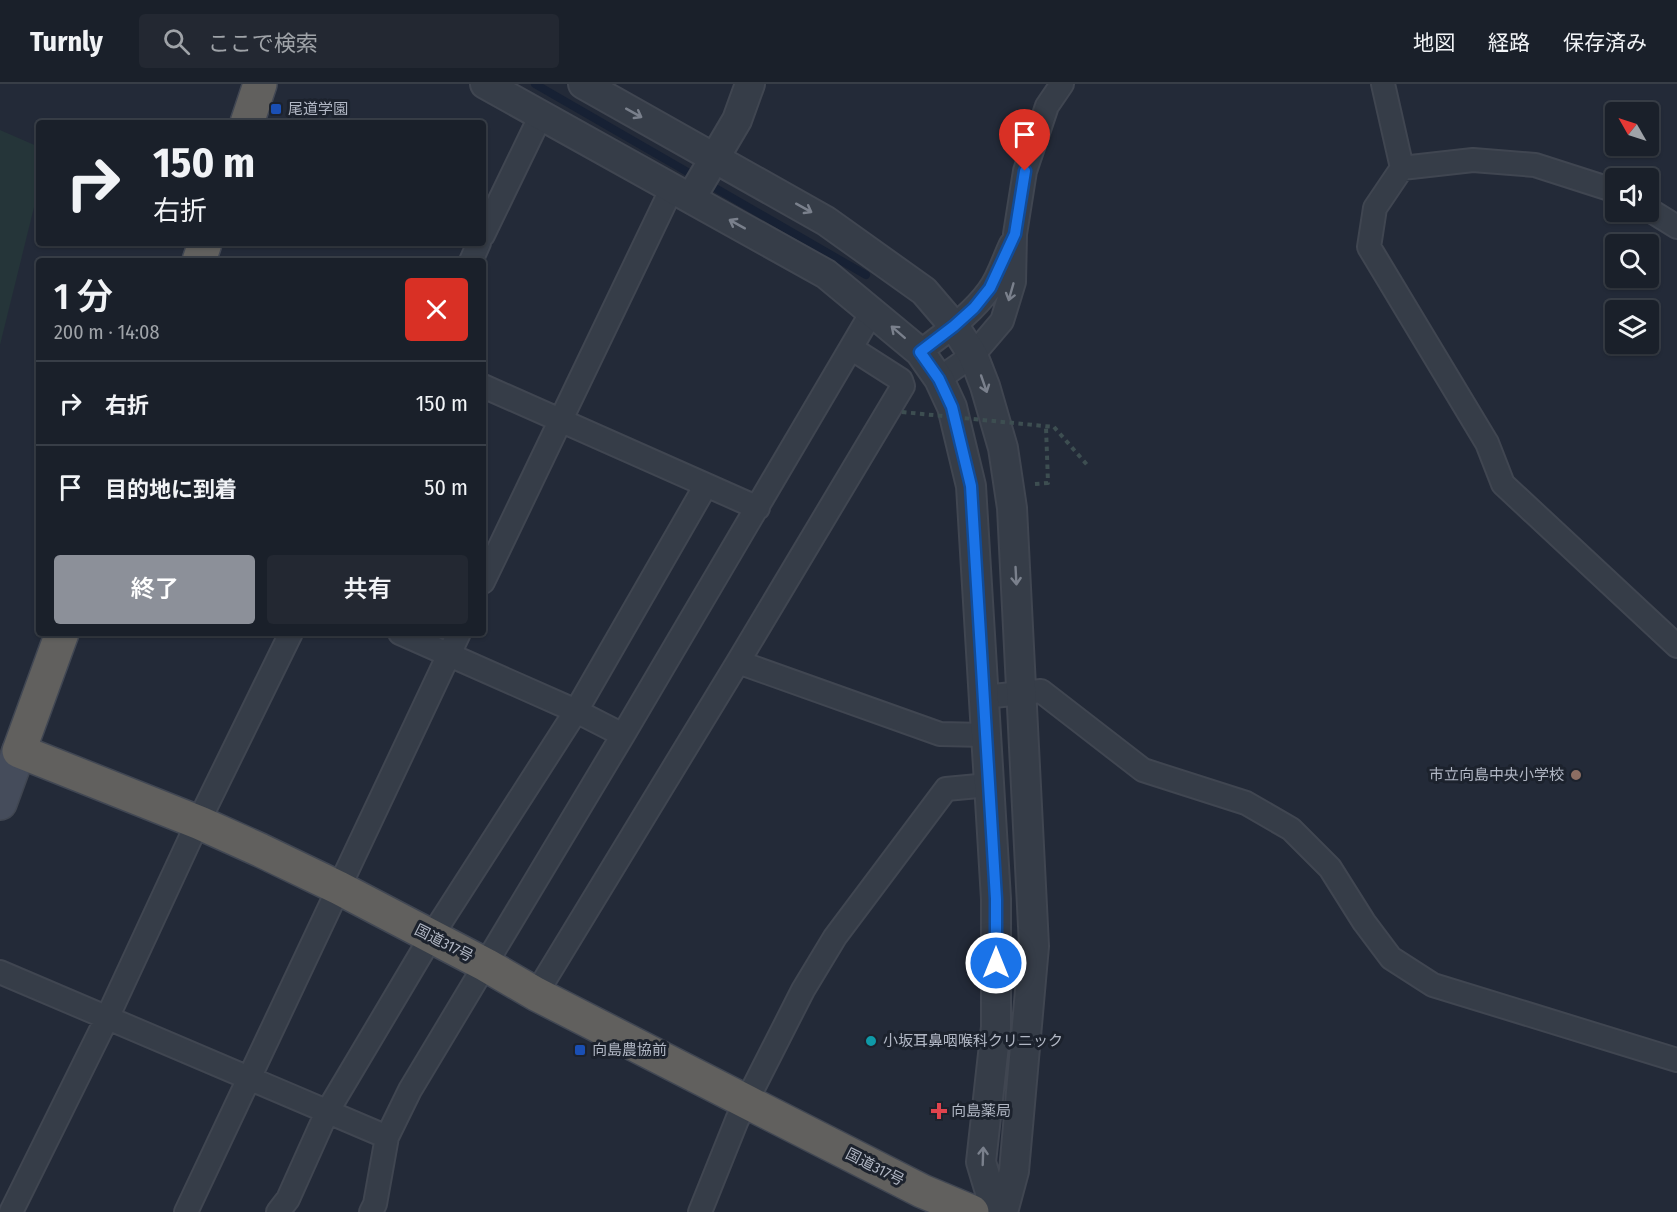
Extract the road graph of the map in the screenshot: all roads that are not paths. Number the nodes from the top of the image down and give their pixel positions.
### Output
1 (260, 84) edge
2 (485, 84) edge
3 (583, 84) edge
4 (750, 84) edge
5 (1062, 84) edge
6 (1383, 84) edge
7 (541, 114) junction
8 (248, 120) edge
9 (714, 157) junction
10 (1402, 168) junction
11 (1605, 187) edge
12 (681, 193) junction
13 (1659, 216) edge
14 (1677, 227) edge
15 (486, 229) edge
16 (1015, 234) junction
17 (872, 312) junction
18 (954, 326) junction
19 (851, 348) junction
20 (920, 352) junction
21 (973, 355) junction
22 (939, 379) junction
23 (486, 387) edge
24 (559, 421) junction
25 (706, 485) junction
26 (758, 508) junction
27 (486, 576) edge
28 (61, 636) edge
29 (290, 636) edge
30 (407, 636) edge
31 (458, 636) edge
32 (1677, 646) edge
33 (448, 655) junction
34 (738, 662) junction
35 (1022, 693) junction
36 (984, 697) junction
37 (576, 711) junction
38 (623, 735) junction
39 (986, 735) junction
40 (19, 752) junction
41 (989, 785) junction
42 (0, 803) edge
43 (200, 823) junction
44 (339, 888) junction
45 (431, 937) junction
46 (486, 965) junction
47 (0, 972) edge
48 (536, 994) junction
49 (108, 1016) junction
50 (1677, 1060) edge
51 (249, 1078) junction
52 (747, 1102) junction
53 (327, 1112) junction
54 (387, 1137) junction
55 (11, 1212) edge
56 (186, 1212) edge
57 (278, 1212) edge
58 (371, 1212) edge
59 (700, 1212) edge
60 (972, 1212) edge
61 (996, 1212) edge
62 (1003, 1212) edge

1 - 8 highway
2 - 7 street
3 -> 9 street
4 - 9 street
5 - 16 street
6 - 10 street
7 - 12 street
7 - 15 street
9 - 12 street
9 -> 18 street
10 - 11 street
10 - 32 street
17 -> 12 street
12 - 24 street
13 - 14 street
16 - 18 street
16 -> 21 street
17 - 19 street
20 -> 17 street
18 - 20 street
18 - 21 street
19 - 26 street
19 - 34 street
20 - 22 street
21 - 22 street
21 -> 35 street
22 - 36 street
23 - 24 street
24 - 25 street
24 - 27 street
25 - 26 street
25 - 37 street
26 - 38 street
28 - 40 highway
29 - 43 street
30 - 33 street
31 - 33 street
33 - 37 street
33 - 44 street
34 - 39 street
34 - 48 street
35 - 36 street
35 - 50 street
35 - 62 street
36 - 39 street
37 - 38 street
37 - 45 street
38 - 46 street
39 - 41 street
40 - 42 main road
40 - 43 highway, 国道317号
41 - 52 street
61 -> 41 street
43 - 44 highway, 国道317号
43 - 49 street
44 - 45 highway, 国道317号
44 - 51 street
45 - 46 highway, 国道317号
45 - 53 street
46 - 48 highway, 国道317号
46 - 54 street
47 - 49 street
48 - 52 highway, 国道317号
49 - 51 street
49 - 55 street
51 - 53 street
51 - 56 street
52 - 59 street
52 - 60 highway, 国道317号
53 - 54 street
53 - 57 street
54 - 58 street

